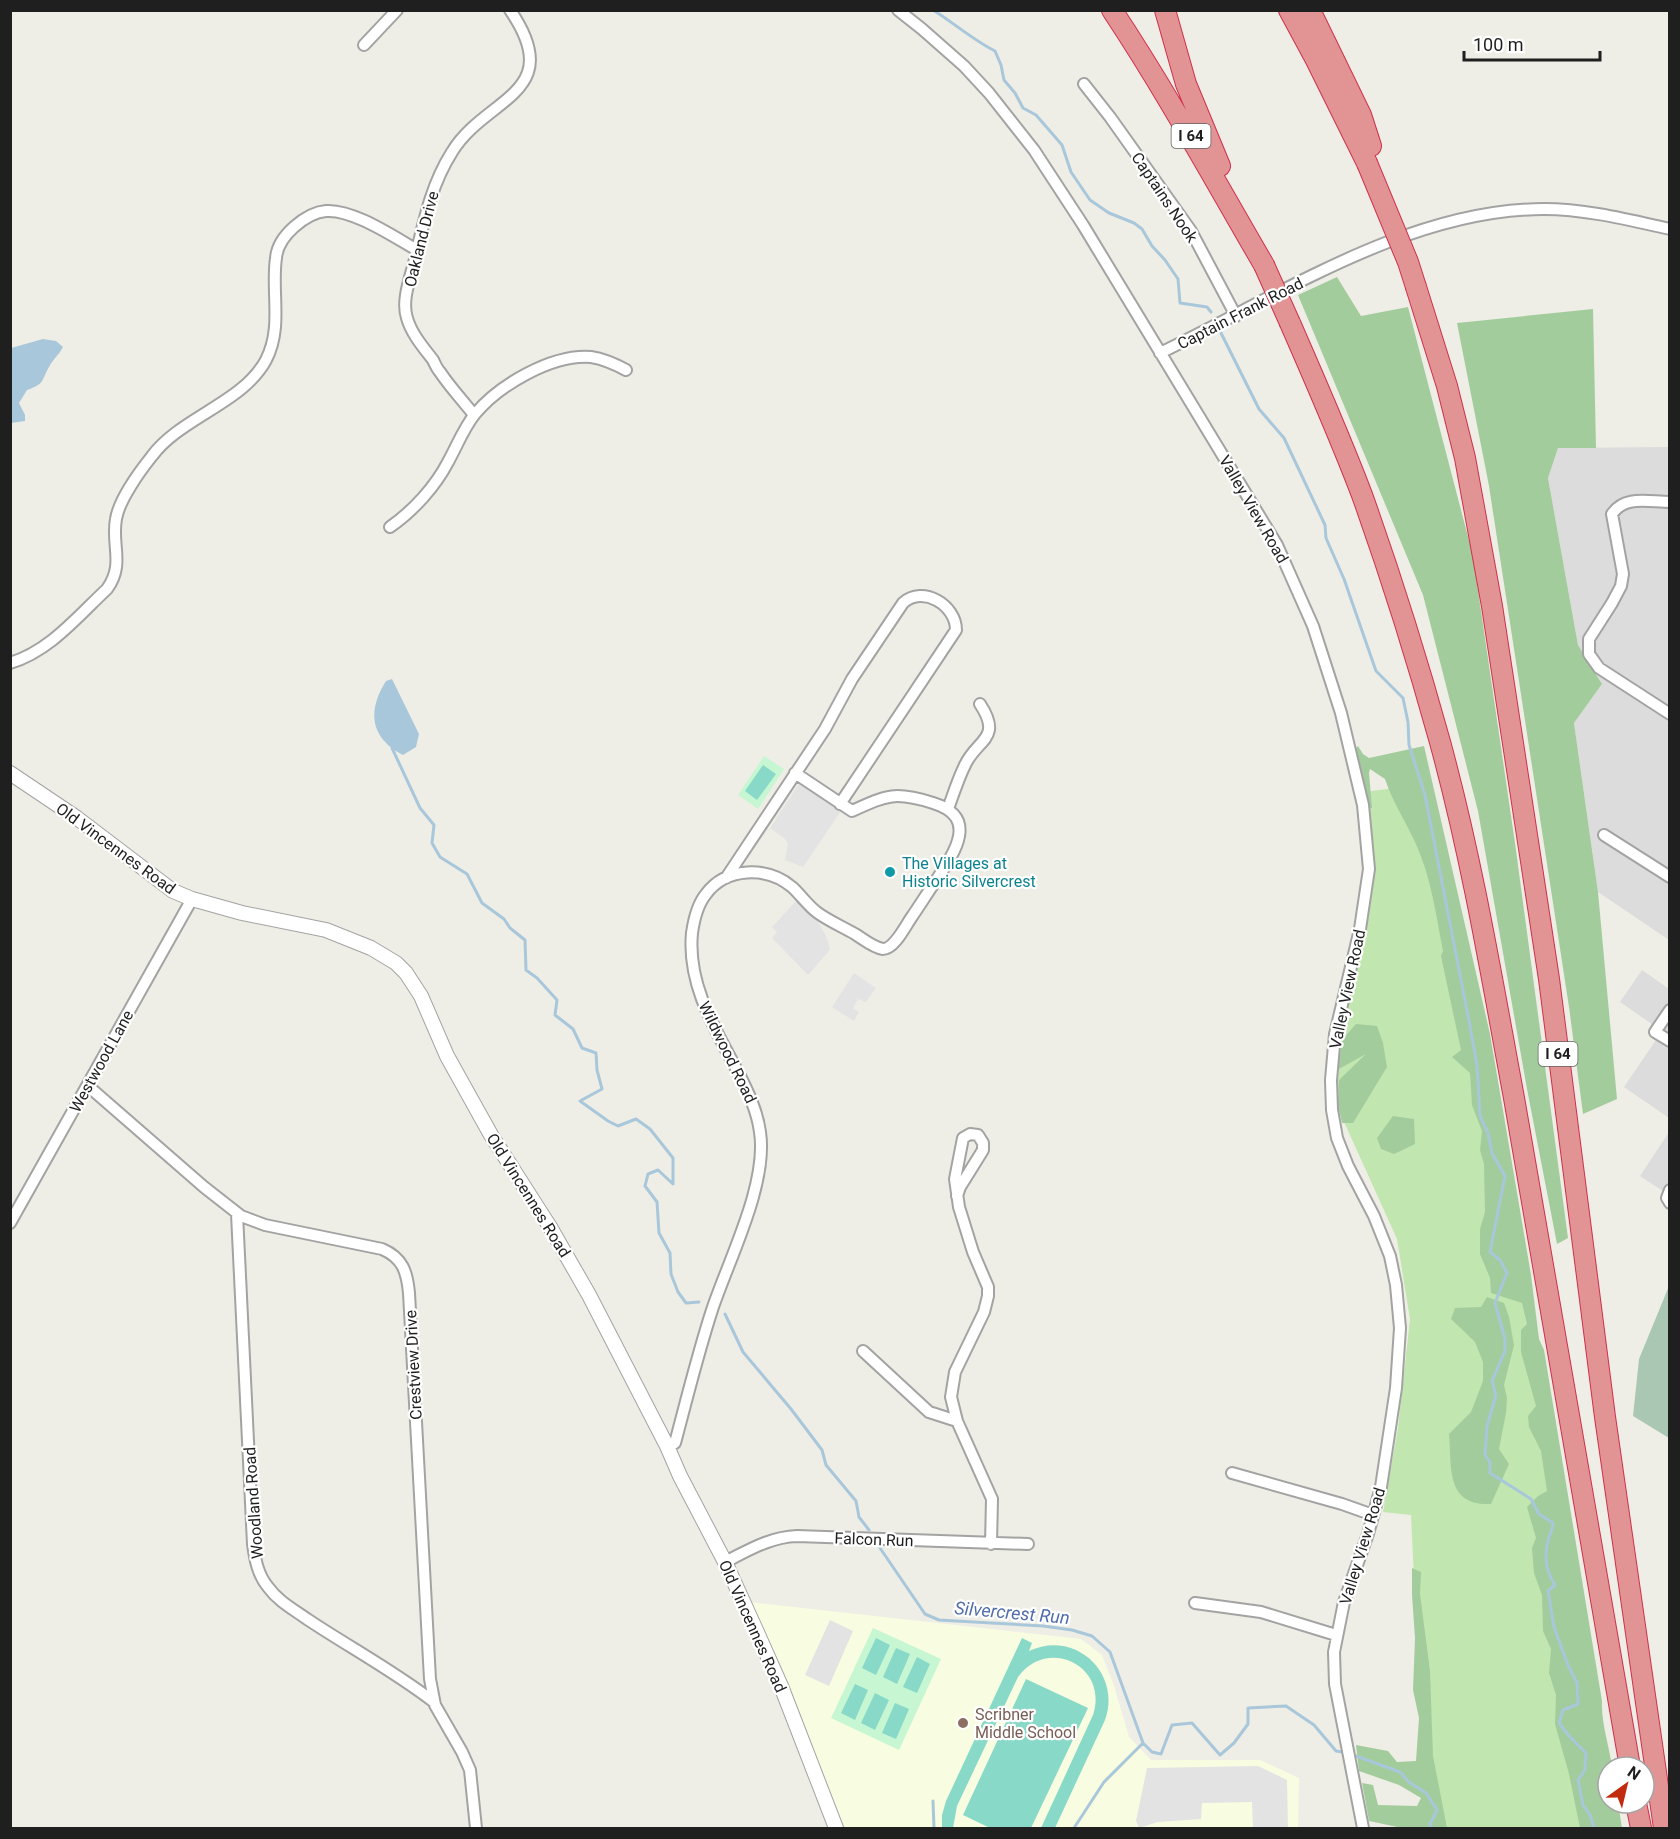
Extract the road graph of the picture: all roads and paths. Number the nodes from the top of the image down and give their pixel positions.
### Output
1 (397, 10) edge
2 (510, 10) edge
3 (898, 10) edge
4 (1112, 10) edge
5 (1165, 10) edge
6 (1289, 10) edge
7 (1310, 10) edge
8 (364, 45) dead end
9 (1084, 84) dead end
10 (1371, 162) junction
11 (1670, 229) edge
12 (417, 250) junction
13 (1264, 265) junction
14 (1236, 316) junction
15 (1160, 353) junction
16 (626, 370) dead end
17 (474, 415) junction
18 (1670, 502) edge
19 (390, 527) dead end
20 (10, 663) edge
21 (980, 704) dead end
22 (1670, 714) edge
23 (10, 773) edge
24 (795, 773) junction
25 (840, 804) junction
26 (948, 809) junction
27 (1604, 835) dead end
28 (1670, 877) edge
29 (725, 878) junction
30 (192, 899) junction
31 (1670, 1010) edge
32 (1670, 1041) edge
33 (88, 1086) junction
34 (1670, 1190) edge
35 (957, 1196) junction
36 (1670, 1203) edge
37 (237, 1214) junction
38 (10, 1223) edge
39 (863, 1351) dead end
40 (957, 1420) junction
41 (667, 1446) junction
42 (1232, 1473) dead end
43 (1373, 1515) junction
44 (991, 1544) junction
45 (1028, 1544) dead end
46 (725, 1562) junction
47 (1195, 1603) dead end
48 (1336, 1635) junction
49 (434, 1702) junction
50 (1628, 1755) edge
51 (476, 1828) edge
52 (836, 1828) edge
53 (1363, 1828) edge
54 (1664, 1828) edge

1 - 8 street
2 - 12 street, Oakland Drive
3 - 15 street, Captain Frank Road
4 - 13 highway, I 64
5 - 13 highway
6 - 10 highway, I 64
7 - 10 highway
9 - 14 street, Captains Nook
10 - 54 highway, I 64, bridge
11 - 14 street, Captain Frank Road
12 - 17 street, Oakland Drive
12 - 20 street
13 - 50 highway, I 64, bridge
14 - 15 street, Captain Frank Road
15 - 43 street, Valley View Road
16 - 17 street
17 - 19 street
18 - 22 street
21 - 26 street
23 - 30 street, Old Vincennes Road
24 - 25 street
24 - 25 street
24 - 29 street
25 - 26 street
26 - 29 street
27 - 28 street
29 - 41 street, Wildwood Road
30 - 33 street, Westwood Lane
30 - 41 street, Old Vincennes Road
31 - 32 street
33 - 37 street, Crestview Drive
33 - 38 street, Westwood Lane
34 - 36 street
35 - 35 street
35 - 40 street
37 - 49 street, Woodland Road
37 - 49 street, Crestview Drive
39 - 40 street
40 - 44 street
41 - 46 street, Old Vincennes Road
42 - 43 street
43 - 48 street, Valley View Road
44 - 45 street, Falcon Run
44 - 46 street, Falcon Run
46 - 52 street, Old Vincennes Road
47 - 48 street
48 - 53 street, Valley View Road
49 - 51 street, Crestview Drive

